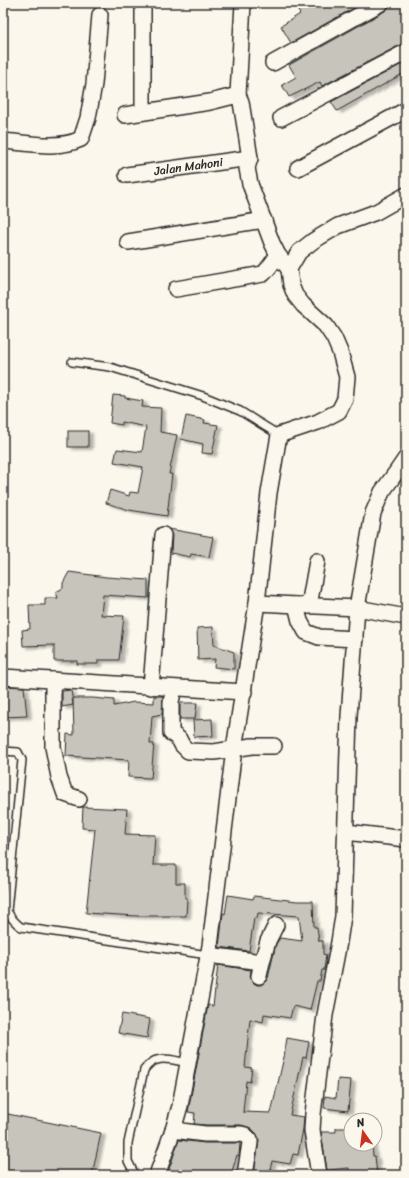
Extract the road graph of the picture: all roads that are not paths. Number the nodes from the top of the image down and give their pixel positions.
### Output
1 (142, 3) edge
2 (243, 3) edge
3 (381, 3) edge
4 (100, 15) dead end
5 (406, 52) edge
6 (272, 63) dead end
7 (238, 95) junction
8 (406, 110) edge
9 (143, 112) junction
10 (125, 115) dead end
11 (281, 118) dead end
12 (3, 141) edge
13 (250, 158) junction
14 (298, 168) dead end
15 (127, 175) dead end
16 (406, 196) edge
17 (264, 220) junction
18 (128, 242) dead end
19 (278, 255) junction
20 (289, 269) junction
21 (176, 289) dead end
22 (72, 362) dead end
23 (278, 435) junction
24 (406, 458) edge
25 (163, 535) dead end
26 (317, 561) dead end
27 (257, 603) junction
28 (302, 606) junction
29 (357, 608) junction
30 (406, 617) edge
31 (355, 639) junction
32 (3, 677) edge
33 (53, 680) junction
34 (150, 687) junction
35 (174, 688) junction
36 (244, 692) junction
37 (274, 746) dead end
38 (234, 749) junction
39 (3, 751) edge
40 (79, 798) dead end
41 (346, 832) junction
42 (406, 839) edge
43 (276, 925) dead end
44 (208, 955) junction
45 (188, 1063) junction
46 (173, 1130) junction
47 (135, 1175) edge
48 (158, 1175) edge
49 (245, 1175) edge
50 (319, 1175) edge

1 - 9 street
2 - 7 street
3 - 6 street
4 - 12 street
5 - 11 street
7 - 9 street
7 - 13 street
8 - 14 street
9 - 10 street
13 - 15 street, Jalan Mahoni
13 - 17 street
16 - 20 street
17 - 18 street
17 - 19 street
19 - 20 street
19 - 21 street
20 - 23 street
22 - 23 lane
23 - 27 street
24 - 29 street
25 - 34 street
26 - 28 street
27 - 28 street
27 - 36 street
28 - 29 street
28 - 31 street
29 - 30 street
29 - 31 street
31 - 41 street
32 - 33 street
33 - 34 street
33 - 40 street
34 - 35 street
35 - 36 street
35 - 38 street
36 - 38 street
37 - 38 street
38 - 44 street
39 - 44 lane
41 - 42 street
41 - 50 street
43 - 44 street
44 - 45 street
45 - 46 street
45 - 47 lane
46 - 48 street
46 - 49 street

